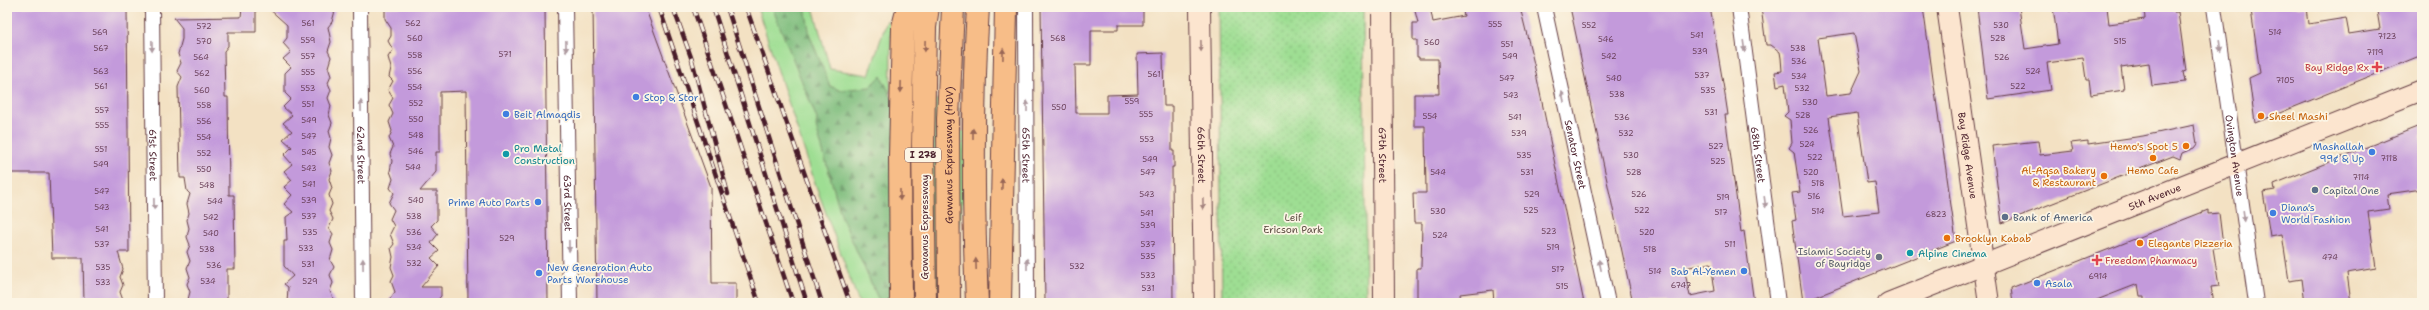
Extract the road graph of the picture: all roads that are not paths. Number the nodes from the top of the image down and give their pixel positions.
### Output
1 (152, 7) edge
2 (360, 7) edge
3 (565, 7) edge
4 (908, 7) edge
5 (928, 7) edge
6 (953, 7) edge
7 (978, 7) edge
8 (1026, 7) edge
9 (1200, 7) edge
10 (1382, 7) edge
11 (1544, 7) edge
12 (1738, 7) edge
13 (1947, 7) edge
14 (2214, 7) edge
15 (1005, 15) edge
16 (2422, 90) edge
17 (2236, 165) junction
18 (1984, 265) junction
19 (155, 303) edge
20 (363, 303) edge
21 (570, 303) edge
22 (901, 303) edge
23 (925, 303) edge
24 (949, 303) edge
25 (977, 303) edge
26 (1000, 303) edge
27 (1027, 303) edge
28 (1204, 303) edge
29 (1384, 303) edge
30 (1608, 303) edge
31 (1778, 303) edge
32 (1888, 303) edge
33 (1989, 303) edge
34 (2256, 303) edge

1 -> 19 street, 61st Street
20 -> 2 street, 62nd Street
3 -> 21 street, 63rd Street
4 -> 22 highway
5 -> 23 highway, Gowanus Expressway / I 278
6 - 24 highway, Gowanus Expressway (HOV) / I 278, bridge
25 -> 7 highway
27 -> 8 street, 65th Street
9 -> 28 street, 66th Street
10 - 29 street, 67th Street
30 -> 11 street, Senator Street
12 -> 31 street, 68th Street
13 - 18 street, Bay Ridge Avenue
14 -> 17 street, Ovington Avenue
26 -> 15 highway
16 - 17 street, 5th Avenue
17 - 18 street, 5th Avenue
17 -> 34 street, Ovington Avenue
18 - 32 street, 5th Avenue
18 - 33 street, Bay Ridge Avenue

